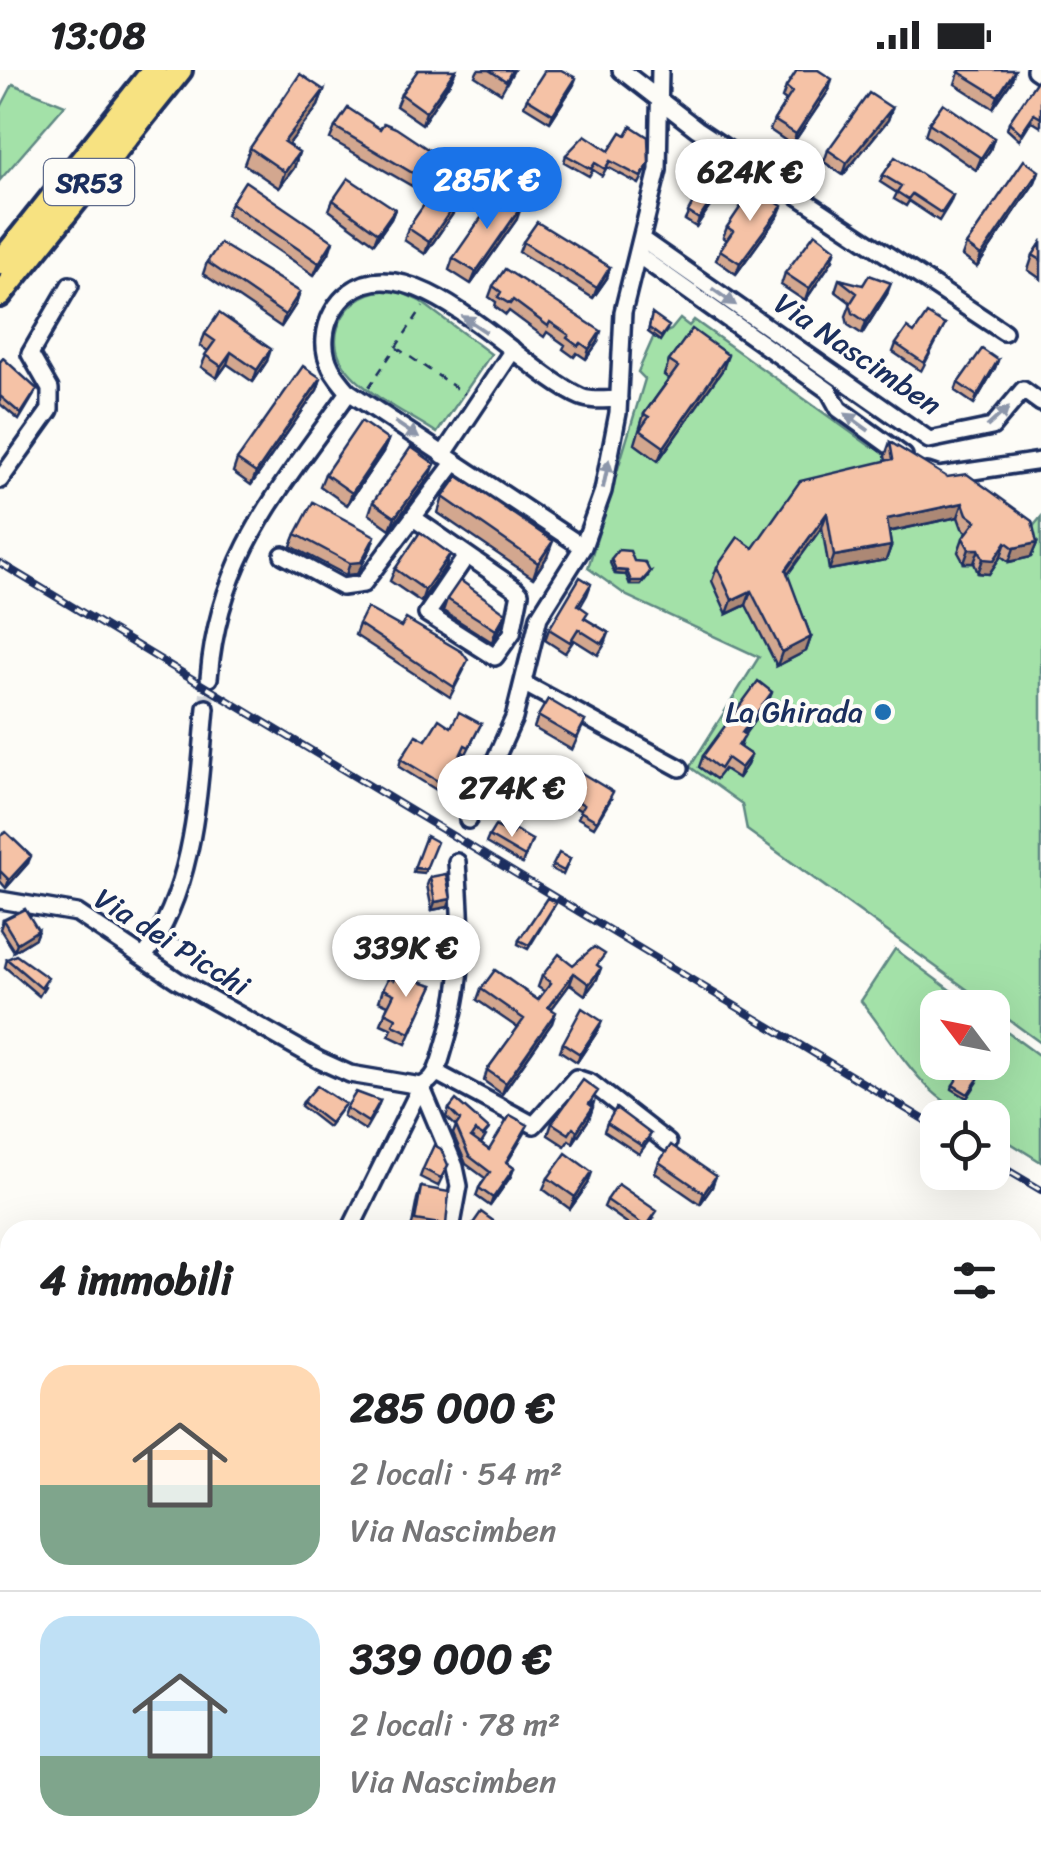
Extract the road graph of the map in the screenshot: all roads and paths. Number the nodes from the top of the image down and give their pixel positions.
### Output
1 (152, 70) edge
2 (180, 70) edge
3 (621, 70) edge
4 (660, 70) edge
5 (659, 96) junction
6 (642, 248) junction
7 (0, 263) edge
8 (70, 286) dead end
9 (0, 295) edge
10 (424, 306) dead end
11 (1004, 332) dead end
12 (396, 347) junction
13 (512, 350) junction
14 (368, 388) dead end
15 (350, 392) junction
16 (467, 395) dead end
17 (619, 399) junction
18 (1041, 403) edge
19 (448, 458) junction
20 (1041, 461) edge
21 (0, 480) edge
22 (414, 519) junction
23 (582, 546) junction
24 (283, 554) dead end
25 (467, 555) junction
26 (209, 678) tunnel mouth
27 (523, 683) junction
28 (206, 708) tunnel mouth
29 (680, 768) dead end
30 (468, 820) dead end
31 (458, 862) dead end
32 (0, 900) edge
33 (144, 957) junction
34 (437, 1073) junction
35 (421, 1086) junction
36 (668, 1143) edge
37 (355, 1220) edge
38 (453, 1220) edge

1 - 7 highway, SR53
2 - 9 highway, SR53
3 - 5 street
4 - 5 street
5 - 6 street
5 - 11 street
6 - 17 street
6 -> 18 street, Via Nascimben
20 -> 6 street, Via Nascimben
8 - 21 street
10 - 12 path
12 - 14 path
12 - 16 path
13 -> 15 street
13 - 17 street
13 - 19 street
15 -> 19 street
15 - 26 street
23 -> 17 street
19 - 22 street
19 - 23 street
22 - 24 street
22 - 25 street
23 - 27 street
25 - 25 street
27 - 29 street
27 - 30 street
28 - 33 street
31 - 34 street
32 - 33 street, Via dei Picchi
33 - 35 street, Via dei Picchi
34 - 35 street
34 - 36 street
35 - 37 street
35 - 38 street

